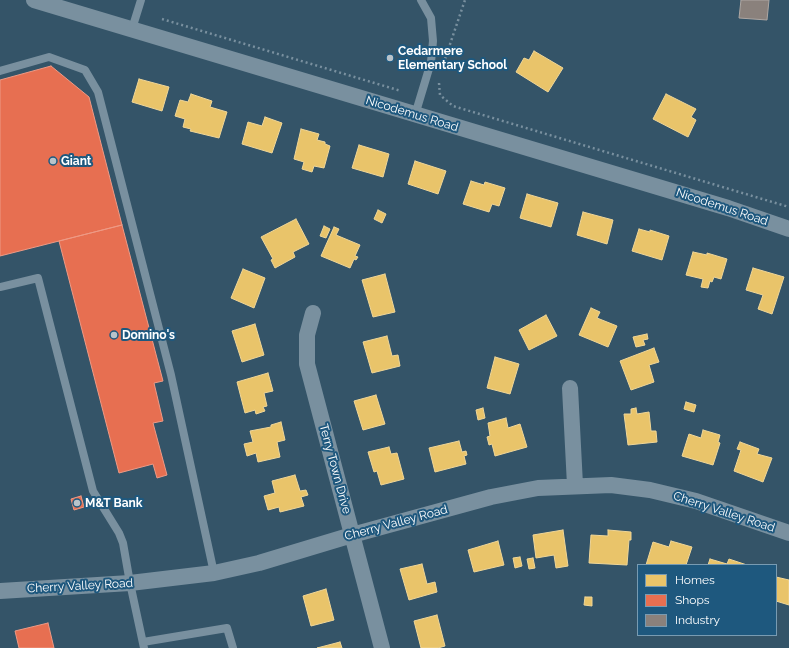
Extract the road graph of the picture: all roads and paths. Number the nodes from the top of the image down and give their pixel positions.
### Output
1 (34, 0) edge
2 (141, 0) edge
3 (421, 0) edge
4 (465, 0) edge
5 (162, 19) dead end
6 (132, 29) junction
7 (444, 61) dead end
8 (0, 71) edge
9 (438, 82) dead end
10 (401, 90) dead end
11 (415, 115) junction
12 (789, 207) edge
13 (789, 229) edge
14 (0, 288) edge
15 (313, 313) dead end
16 (570, 388) dead end
17 (575, 485) junction
18 (789, 533) edge
19 (352, 535) junction
20 (214, 573) junction
21 (130, 584) junction
22 (0, 591) edge
23 (144, 645) edge
24 (232, 648) edge
25 (382, 648) edge

1 - 6 street, Nicodemus Road
2 - 6 lane
3 - 11 lane
4 - 7 path
5 - 10 path
6 - 11 street, Nicodemus Road
8 - 20 lane
9 - 12 path
11 - 13 street, Nicodemus Road
14 - 21 lane
15 - 19 street, Terry Town Drive
16 - 17 street
17 - 18 street, Cherry Valley Road
17 - 19 street, Cherry Valley Road
19 - 20 street, Cherry Valley Road
19 - 25 street, Terry Town Drive
20 - 21 street, Cherry Valley Road
21 - 22 street, Cherry Valley Road
21 - 23 lane
23 - 24 lane

